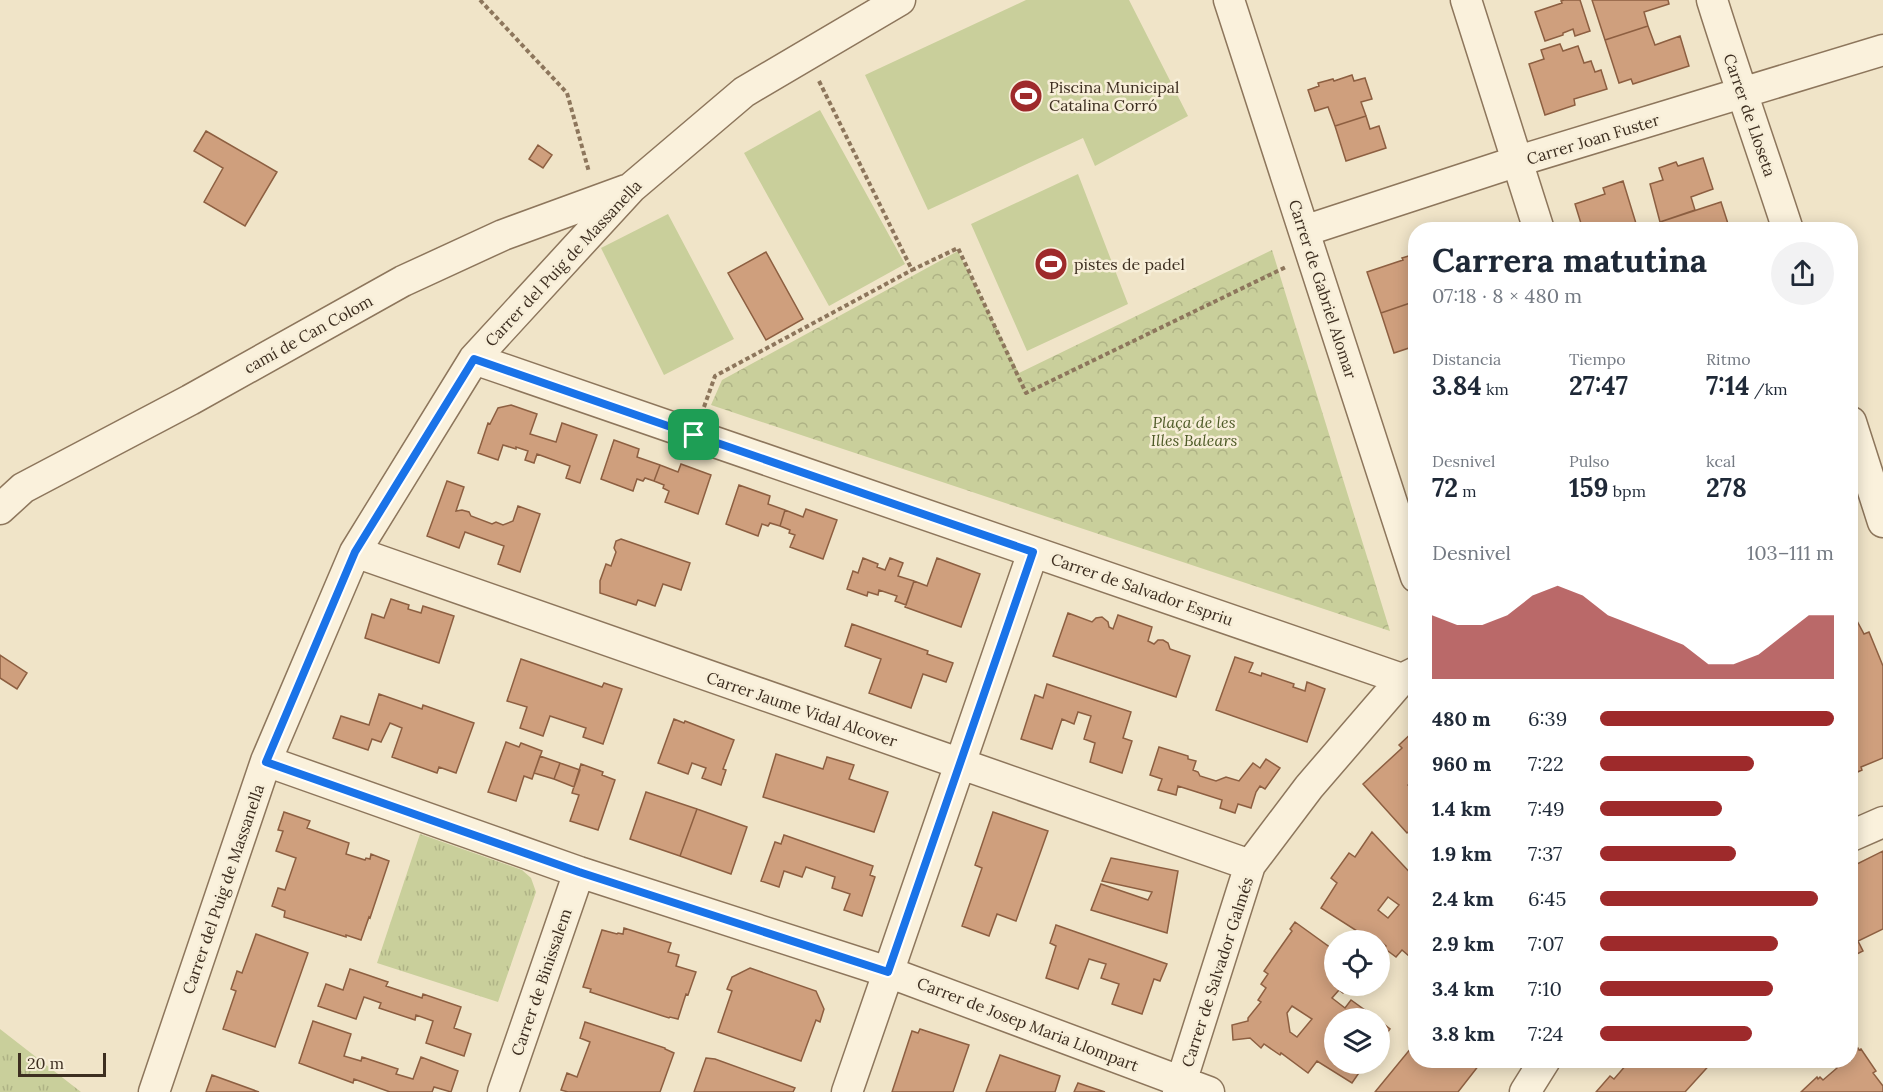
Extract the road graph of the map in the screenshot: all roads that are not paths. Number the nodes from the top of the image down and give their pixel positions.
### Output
1 (900, 0) edge
2 (1229, 0) edge
3 (1466, 0) edge
4 (1712, 0) edge
5 (1883, 50) edge
6 (1741, 94) junction
7 (1518, 161) junction
8 (631, 188) junction
9 (1537, 222) edge
10 (1785, 222) edge
11 (1308, 243) junction
12 (474, 359) junction
13 (1858, 465) edge
14 (1862, 490) edge
15 (0, 509) edge
16 (1883, 522) edge
17 (355, 552) junction
18 (1033, 552) junction
19 (1408, 552) edge
20 (1408, 675) edge
21 (1408, 676) edge
22 (266, 762) junction
23 (960, 764) junction
24 (1883, 822) edge
25 (1858, 833) edge
26 (1250, 865) junction
27 (579, 872) junction
28 (888, 972) junction
29 (1540, 1068) edge
30 (1180, 1087) edge
31 (154, 1092) edge
32 (503, 1092) edge
33 (847, 1092) edge
34 (1209, 1092) edge
35 (1525, 1092) edge

1 - 8 street, Carrer del Puig de Massanella
2 - 11 street, Carrer de Gabriel Alomar
3 - 7 street
4 - 6 street, Carrer de Lloseta
5 - 6 street, Carrer Joan Fuster
6 - 7 street, Carrer Joan Fuster
6 - 10 street, Carrer de Lloseta
7 - 9 street
7 - 11 street, Carrer Joan Fuster
8 - 12 street, Carrer del Puig de Massanella
8 - 15 street, camí de Can Colom
11 - 19 street, Carrer de Gabriel Alomar
12 - 17 street, Carrer del Puig de Massanella
12 - 18 street, Carrer de Salvador Espriu
13 - 14 street
14 - 16 street
17 - 22 street, Carrer del Puig de Massanella
17 - 23 street, Carrer Jaume Vidal Alcover
18 - 20 street, Carrer de Salvador Espriu
18 - 23 street
21 - 26 street, Carrer de Salvador Galmés
22 - 27 street, Carrer de Josep Maria Llompart
22 - 31 street, Carrer del Puig de Massanella
23 - 26 street, Carrer Jaume Vidal Alcover
23 - 28 street
24 - 25 street
26 - 30 street, Carrer de Salvador Galmés
27 - 28 street, Carrer de Josep Maria Llompart
27 - 32 street, Carrer de Binissalem
28 - 30 street, Carrer de Josep Maria Llompart
28 - 33 street
29 - 35 street
30 - 34 street, Carrer de Josep Maria Llompart

